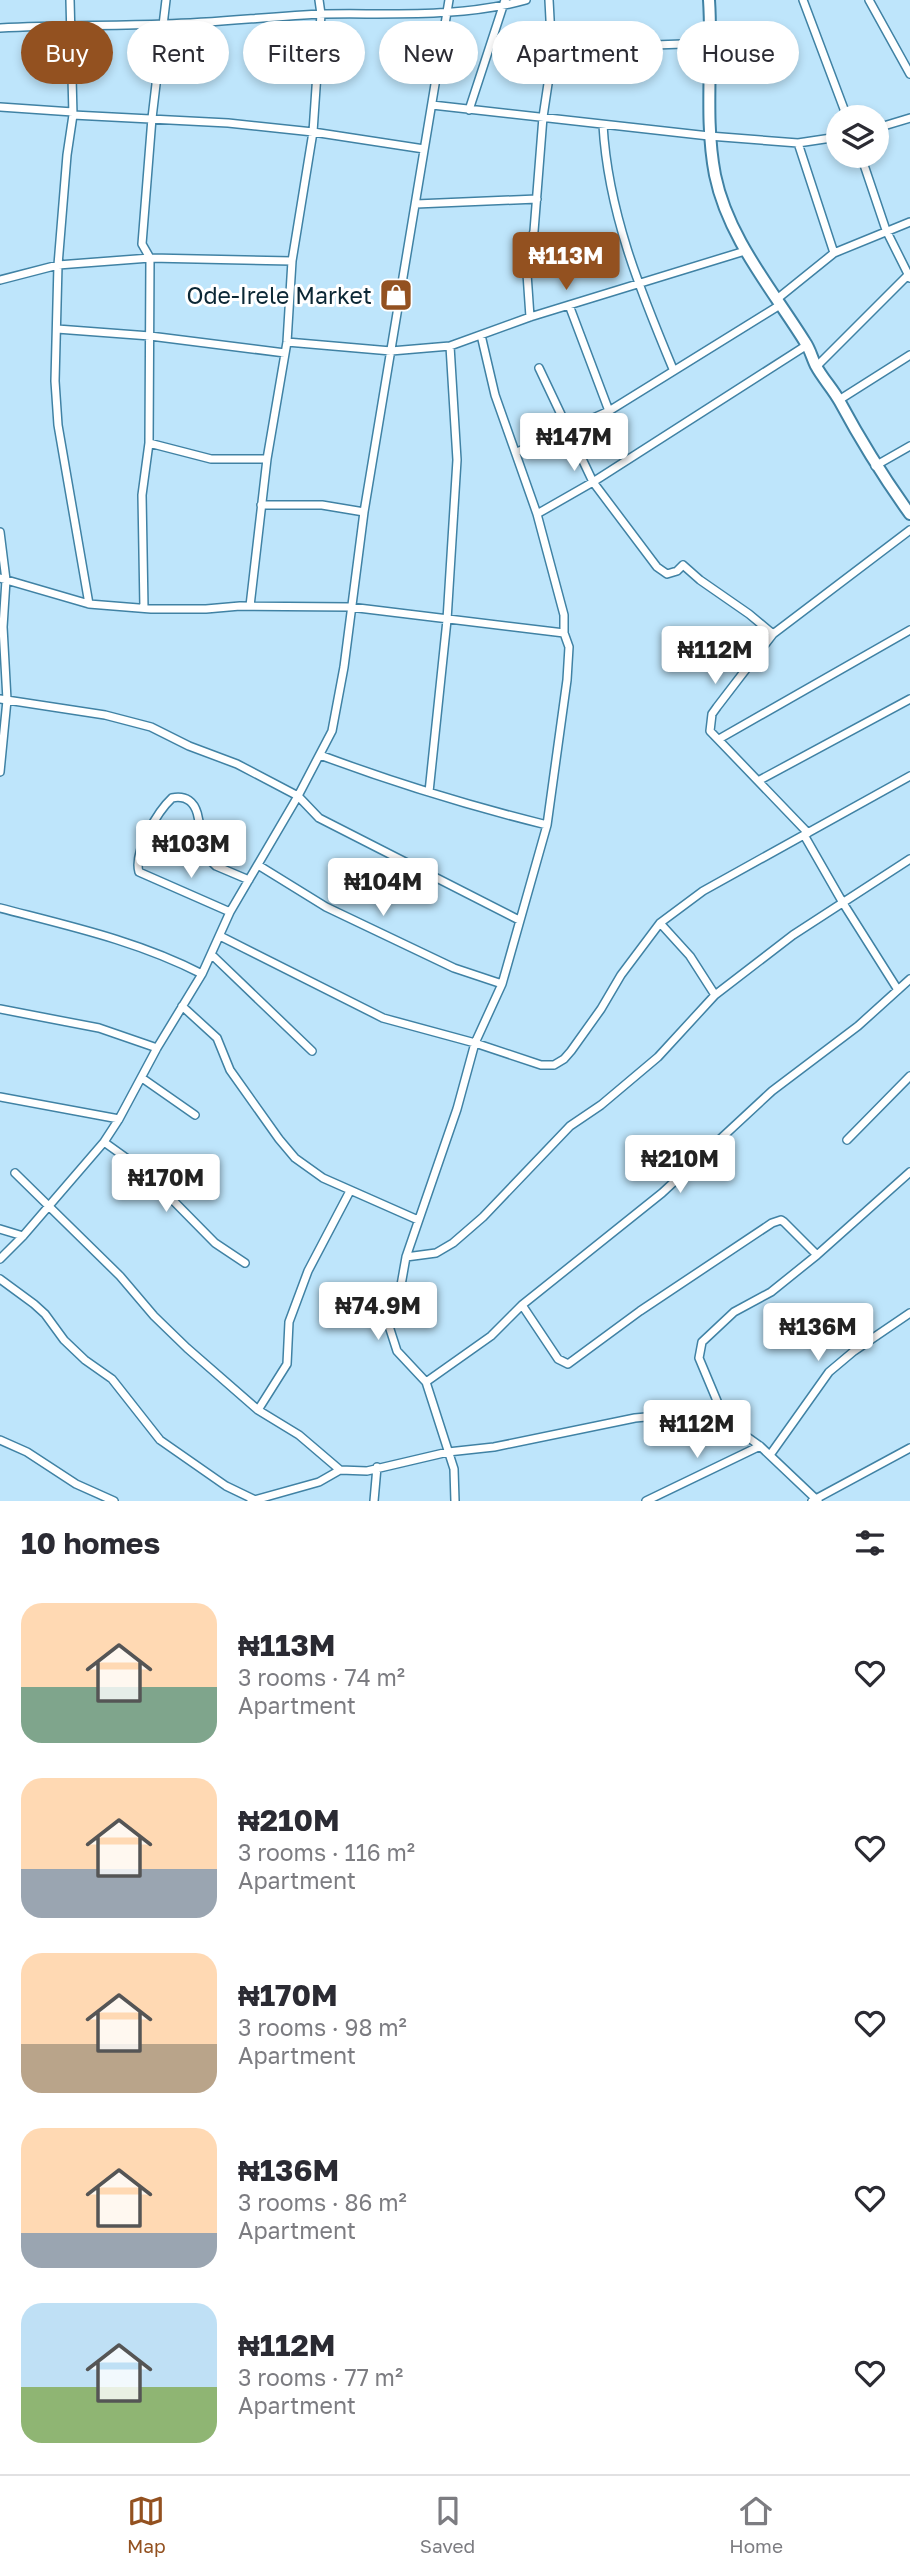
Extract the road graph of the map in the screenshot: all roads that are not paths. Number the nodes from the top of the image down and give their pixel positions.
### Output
1 (70, 0) edge
2 (166, 0) edge
3 (319, 0) edge
4 (449, 0) edge
5 (526, 0) edge
6 (549, 0) edge
7 (709, 0) edge
8 (803, 0) edge
9 (869, 0) edge
10 (504, 3) edge
11 (446, 12) junction
12 (320, 14) junction
13 (70, 21) edge
14 (164, 21) edge
15 (211, 21) edge
16 (550, 21) edge
17 (710, 21) edge
18 (21, 27) edge
19 (0, 28) edge
20 (910, 74) edge
21 (72, 84) edge
22 (156, 84) edge
23 (548, 84) edge
24 (711, 84) edge
25 (842, 105) edge
26 (432, 106) junction
27 (0, 107) edge
28 (469, 110) junction
29 (73, 113) junction
30 (543, 117) junction
31 (152, 118) junction
32 (910, 118) edge
33 (889, 124) edge
34 (603, 125) junction
35 (313, 132) junction
36 (709, 136) junction
37 (826, 139) edge
38 (797, 143) junction
39 (424, 149) junction
40 (865, 168) edge
41 (537, 199) junction
42 (416, 204) junction
43 (910, 222) edge
44 (887, 230) junction
45 (745, 251) junction
46 (834, 253) junction
47 (149, 258) junction
48 (292, 261) junction
49 (58, 265) junction
50 (909, 276) edge
51 (0, 280) edge
52 (638, 283) junction
53 (778, 302) junction
54 (569, 305) junction
55 (530, 317) junction
56 (57, 329) junction
57 (481, 335) junction
58 (150, 336) junction
59 (287, 341) junction
60 (807, 345) junction
61 (450, 346) junction
62 (391, 351) junction
63 (285, 353) junction
64 (910, 355) edge
65 (817, 367) junction
66 (539, 368) dead end
67 (673, 369) junction
68 (839, 400) junction
69 (609, 411) junction
70 (570, 430) junction
71 (149, 443) junction
72 (910, 446) edge
73 (517, 452) junction
74 (267, 459) junction
75 (876, 466) junction
76 (593, 482) junction
77 (261, 505) junction
78 (363, 512) junction
79 (537, 514) junction
80 (910, 514) edge
81 (910, 530) edge
82 (0, 532) edge
83 (3, 579) edge
84 (89, 604) junction
85 (250, 606) junction
86 (350, 607) junction
87 (144, 608) junction
88 (447, 620) junction
89 (910, 630) edge
90 (564, 633) junction
91 (773, 634) junction
92 (3, 699) edge
93 (910, 699) edge
94 (719, 739) junction
95 (320, 755) junction
96 (0, 772) edge
97 (910, 776) edge
98 (758, 781) junction
99 (429, 792) junction
100 (298, 796) junction
101 (547, 825) junction
102 (806, 834) junction
103 (910, 859) edge
104 (258, 865) junction
105 (248, 880) junction
106 (843, 903) junction
107 (0, 908) edge
108 (230, 912) junction
109 (519, 920) junction
110 (660, 923) junction
111 (220, 936) junction
112 (212, 955) junction
113 (202, 974) junction
114 (910, 979) edge
115 (502, 985) junction
116 (898, 990) junction
117 (715, 995) junction
118 (182, 1006) junction
119 (0, 1009) edge
120 (475, 1043) junction
121 (157, 1048) junction
122 (312, 1052) dead end
123 (910, 1076) edge
124 (142, 1078) junction
125 (0, 1097) edge
126 (195, 1115) dead end
127 (119, 1119) junction
128 (847, 1140) dead end
129 (104, 1142) junction
130 (910, 1172) edge
131 (15, 1173) dead end
132 (350, 1191) junction
133 (49, 1206) junction
134 (418, 1220) junction
135 (0, 1229) edge
136 (23, 1236) junction
137 (817, 1255) junction
138 (406, 1257) junction
139 (0, 1259) edge
140 (245, 1264) dead end
141 (0, 1279) edge
142 (522, 1305) junction
143 (910, 1313) edge
144 (426, 1382) junction
145 (258, 1410) junction
146 (725, 1421) junction
147 (0, 1440) edge
148 (760, 1446) junction
149 (910, 1448) edge
150 (448, 1452) junction
151 (769, 1455) junction
152 (377, 1467) junction
153 (340, 1471) junction
154 (252, 1500) edge
155 (815, 1500) edge
156 (114, 1501) edge
157 (374, 1501) edge
158 (455, 1501) edge
159 (646, 1501) edge

1 - 13 street
2 - 14 street
3 - 12 street
4 - 11 street
5 - 10 street
6 - 16 street
7 - 17 main road
8 - 25 street
9 - 20 street
10 - 11 street
10 - 28 street
11 - 12 street
11 - 26 street
12 - 15 street
12 - 35 street
18 - 19 street
21 - 29 street
22 - 31 street
23 - 30 street
24 - 36 main road
26 - 28 street
26 - 39 street
27 - 29 street
28 - 30 street
29 - 31 street
29 - 49 street
30 - 34 street
30 - 41 street
31 - 35 street
31 - 47 street
32 - 33 street
34 - 36 street
34 - 52 street
35 - 39 street
35 - 48 street
36 - 38 street
36 - 45 main road
37 - 38 street
38 - 46 street
39 - 42 street
40 - 44 street
41 - 42 street
41 - 55 street
42 - 62 street
43 - 44 street
44 - 46 street
44 - 50 street
45 - 52 street
45 - 53 main road
46 - 53 street
47 - 48 street
47 - 49 street
47 - 58 street
48 - 59 street
49 - 51 street
49 - 56 street
50 - 65 street
52 - 54 street
52 - 67 street
53 - 60 main road
53 - 67 street
54 - 55 street
54 - 69 street
55 - 57 street
56 - 58 street
56 - 84 street
57 - 61 street
57 - 73 street
58 - 63 street
58 - 71 street
59 - 62 street
59 - 63 street
60 - 65 main road
60 - 76 street
61 - 62 street
61 - 88 street
62 - 78 street
63 - 74 street
64 - 68 street
65 - 68 main road
66 - 70 street
67 - 69 street
68 - 75 main road
69 - 70 street
70 - 73 street
70 - 76 street
71 - 74 street
71 - 87 street
72 - 75 street
73 - 79 street
74 - 77 street
75 - 80 main road
76 - 79 street
76 - 91 street
77 - 78 street
77 - 85 street
78 - 86 street
79 - 90 street
81 - 91 street
82 - 83 street
83 - 84 street
83 - 92 street
84 - 87 street
85 - 86 street
85 - 87 street
86 - 88 street
86 - 95 street
88 - 90 street
88 - 99 street
89 - 94 street
90 - 101 street
91 - 94 street
92 - 96 street
92 - 100 street
93 - 98 street
94 - 98 street
95 - 99 street
95 - 100 street
97 - 102 street
98 - 102 street
99 - 101 street
100 - 104 street
100 - 109 street
101 - 109 street
102 - 106 street
102 - 110 street
103 - 106 street
104 - 105 street
104 - 115 street
105 - 108 street
105 - 108 street
106 - 116 street
106 - 117 street
107 - 113 street
108 - 111 street
109 - 115 street
110 - 117 street
110 - 120 street
111 - 112 street
111 - 120 street
112 - 113 street
112 - 122 street
113 - 118 street
114 - 116 street
115 - 120 street
116 - 142 street
117 - 138 street
118 - 121 street
118 - 132 street
119 - 121 street
120 - 134 street
121 - 124 street
123 - 128 street
124 - 126 street
124 - 127 street
125 - 127 street
127 - 129 street
129 - 133 street
129 - 140 street
130 - 137 street
131 - 133 street
132 - 134 street
132 - 145 street
133 - 136 street
133 - 145 street
134 - 138 street
135 - 136 street
136 - 139 street
137 - 142 street
137 - 146 street
138 - 144 street
141 - 154 street
142 - 144 street
143 - 151 street
144 - 150 street
145 - 153 street
146 - 148 street
146 - 150 street
147 - 156 street
148 - 151 street
148 - 159 street
149 - 155 street
150 - 152 street
150 - 158 street
151 - 155 street
152 - 153 street
152 - 157 street
153 - 154 street

